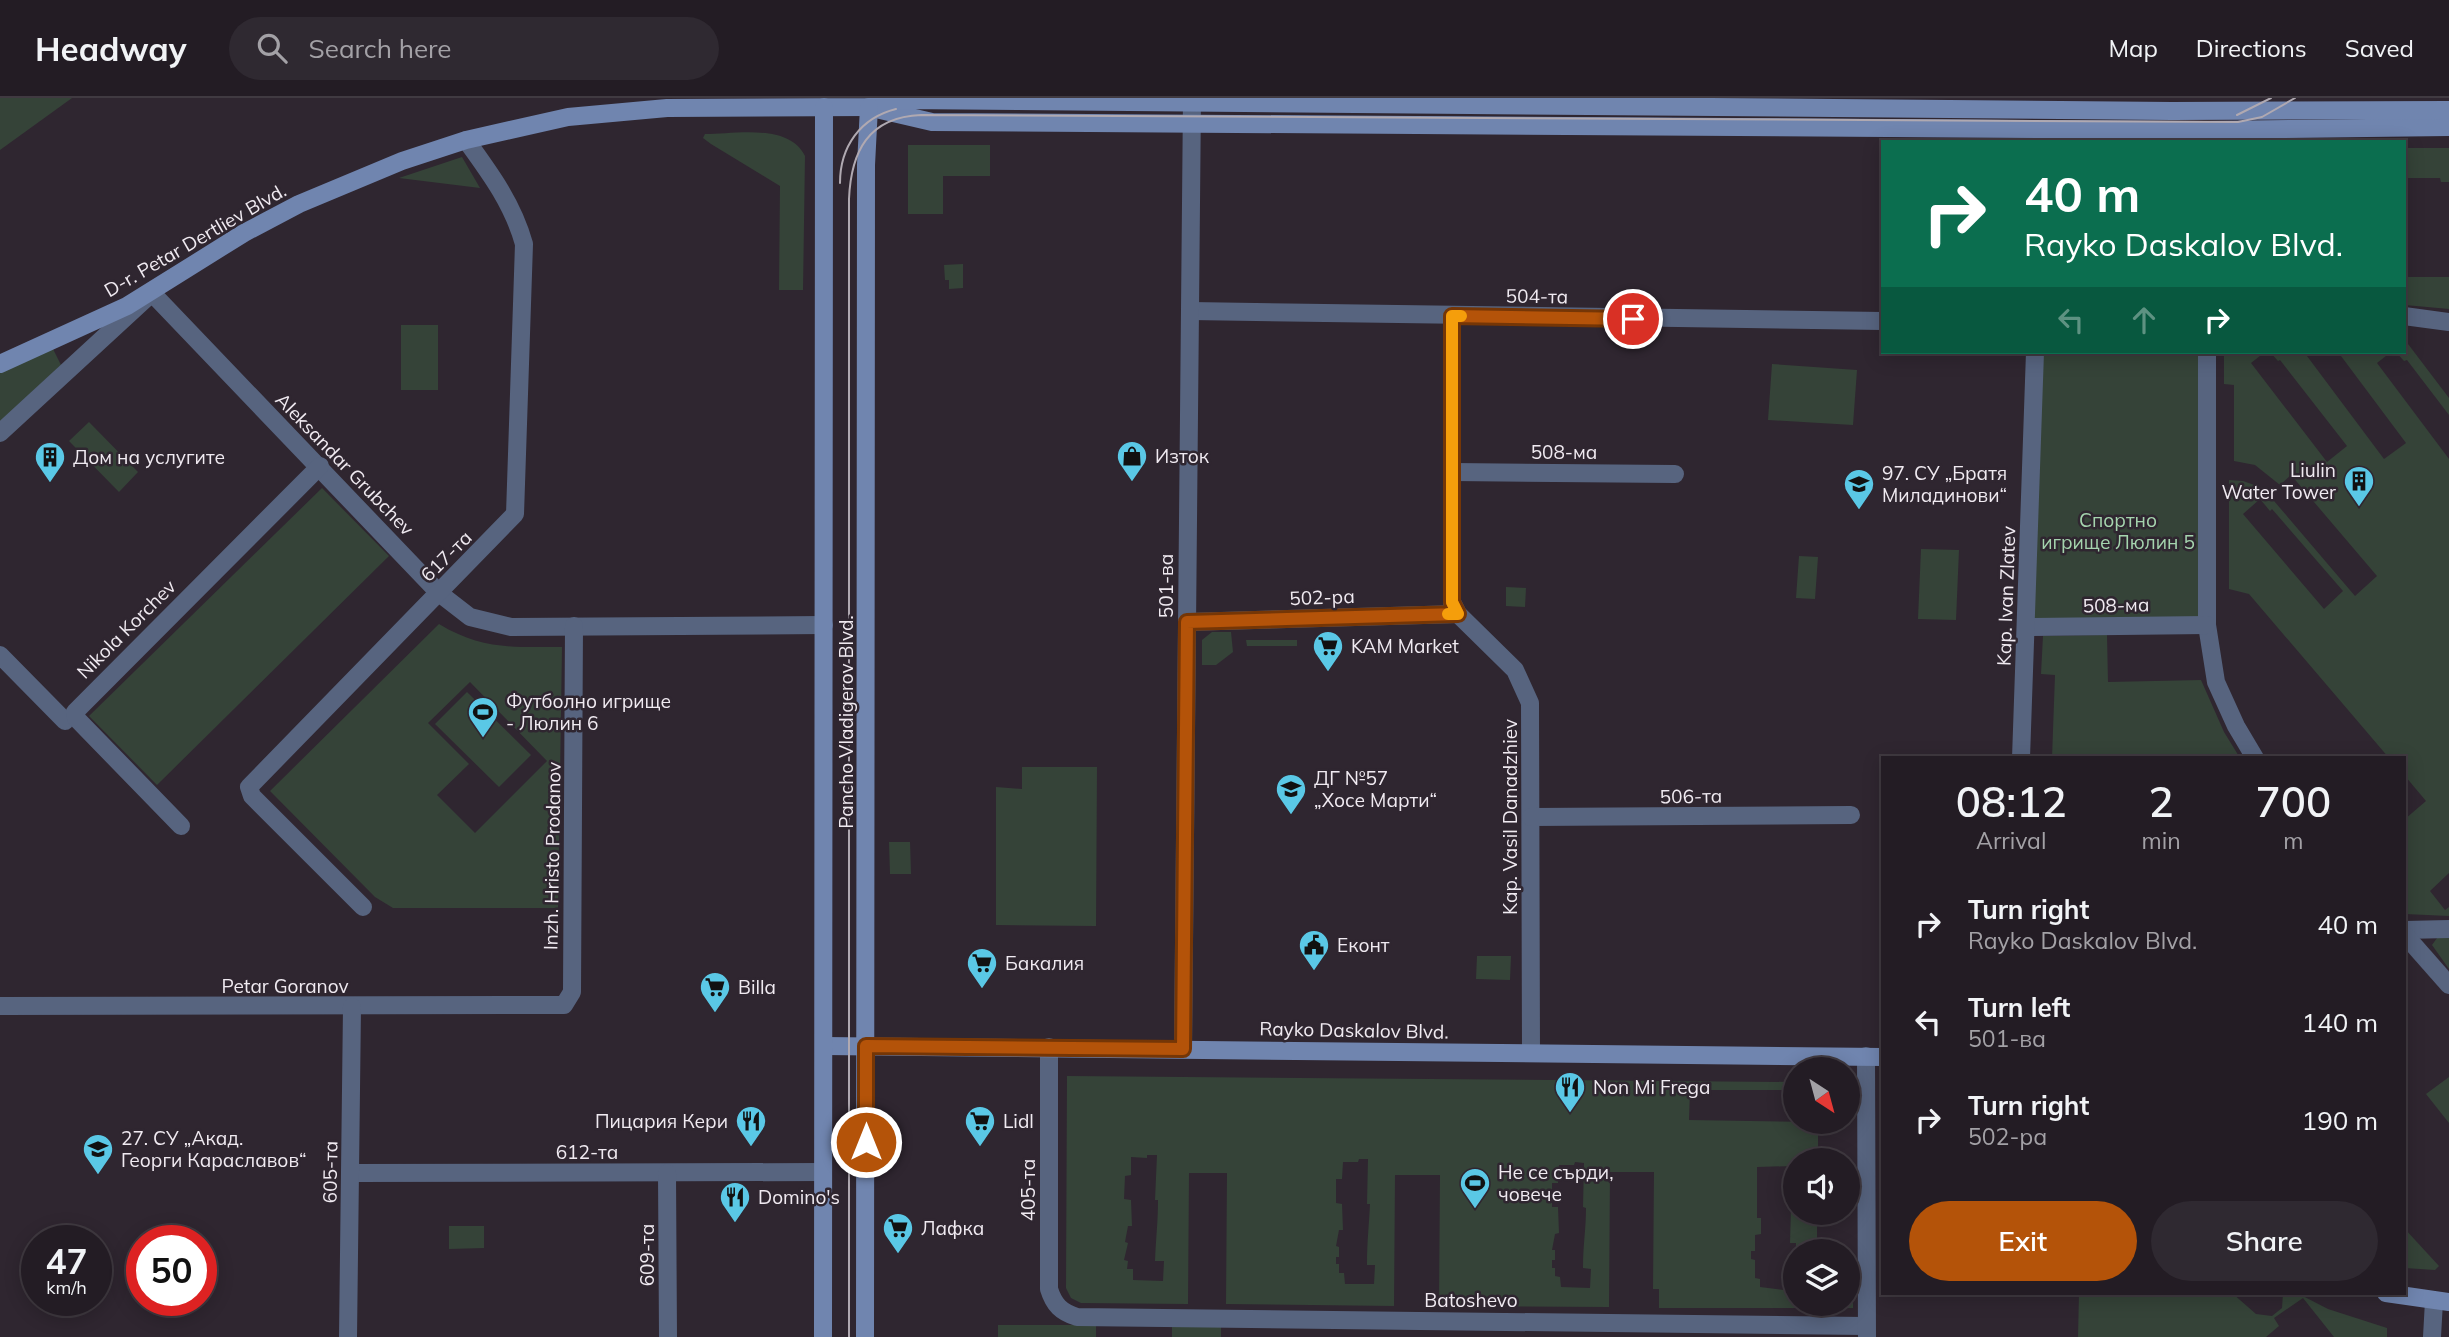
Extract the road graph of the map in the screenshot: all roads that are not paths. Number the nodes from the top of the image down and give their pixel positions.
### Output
1 (1192, 100) edge
2 (824, 107) junction
3 (869, 107) junction
4 (2449, 110) edge
5 (2208, 111) junction
6 (1192, 124) junction
7 (2043, 127) edge
8 (2449, 127) edge
9 (2208, 136) edge
10 (466, 140) junction
11 (152, 293) junction
12 (1190, 311) junction
13 (1452, 316) junction
14 (2406, 316) edge
15 (1881, 321) edge
16 (2449, 322) edge
17 (2035, 354) edge
18 (2207, 354) edge
19 (0, 364) edge
20 (0, 433) edge
21 (320, 466) junction
22 (1453, 472) junction
23 (1675, 474) dead end
24 (439, 593) junction
25 (1458, 614) junction
26 (1187, 622) junction
27 (824, 625) junction
28 (2207, 625) junction
29 (574, 626) junction
30 (2026, 628) junction
31 (0, 654) edge
32 (65, 721) dead end
33 (2021, 756) edge
34 (2254, 756) edge
35 (1851, 815) dead end
36 (1531, 817) junction
37 (181, 826) dead end
38 (363, 907) dead end
39 (2449, 929) edge
40 (2406, 932) edge
41 (2406, 934) edge
42 (2449, 985) edge
43 (568, 1002) joint
44 (0, 1006) edge
45 (352, 1007) junction
46 (824, 1045) junction
47 (866, 1046) junction
48 (1049, 1047) junction
49 (1183, 1049) junction
50 (1531, 1053) junction
51 (1875, 1056) edge
52 (822, 1172) junction
53 (351, 1173) junction
54 (667, 1173) junction
55 (2398, 1295) edge
56 (2442, 1302) edge
57 (1077, 1317) joint
58 (1155, 1318) junction
59 (1535, 1329) edge
60 (1866, 1332) edge
61 (348, 1337) edge
62 (668, 1337) edge
63 (823, 1337) edge
64 (865, 1337) edge
65 (1155, 1337) edge
66 (2431, 1337) edge

1 - 3 main road, D-r. Petar Dertliev Blvd.
1 - 6 street, 501-ва
1 - 7 main road, D-r. Petar Dertliev Blvd.
2 - 3 main road, D-r. Petar Dertliev Blvd.
2 - 10 main road, D-r. Petar Dertliev Blvd.
2 - 27 main road, Pancho Vladigerov Blvd.
3 - 6 main road, D-r. Petar Dertliev Blvd.
3 - 47 main road, Pancho Vladigerov Blvd.
4 - 5 main road, D-r. Petar Dertliev Blvd.
5 - 7 main road, D-r. Petar Dertliev Blvd.
5 - 9 street
6 - 7 main road, D-r. Petar Dertliev Blvd.
6 - 12 street, 501-ва
7 - 9 main road, D-r. Petar Dertliev Blvd.
8 - 9 main road, D-r. Petar Dertliev Blvd.
10 - 11 main road, D-r. Petar Dertliev Blvd.
10 - 24 street, 617-та
11 - 19 main road, D-r. Petar Dertliev Blvd.
11 - 20 street
11 - 21 street, Aleksandar Grubchev
12 - 13 street, 504-та
12 - 26 street, 501-ва
13 - 15 street, 504-та
13 - 22 street
14 - 16 street
17 - 30 street, Kap. Ivan Zlatev
18 - 28 street
21 - 24 street, Aleksandar Grubchev
21 - 37 street, Nikola Korchev
22 - 23 street, 508-ма
22 - 25 street
24 - 29 street, Aleksandar Grubchev
24 - 38 street, 617-та
25 - 26 street, 502-ра
25 - 36 street, Kap. Vasil Danadzhiev
26 - 49 street, 501-ва
27 - 29 street, Aleksandar Grubchev
27 - 46 main road, Pancho Vladigerov Blvd.
28 - 30 street, 508-ма
28 - 34 street
29 - 43 street, Inzh. Hristo Prodanov
30 - 33 street, Kap. Ivan Zlatev
31 - 32 street
35 - 36 street, 506-та
36 - 50 street, Kap. Vasil Danadzhiev
39 - 40 street
41 - 42 street
43 - 45 street, Petar Goranov
44 - 45 street, Petar Goranov
45 - 53 street, 605-та
46 - 47 main road, Rayko Daskalov Blvd.
46 - 52 main road, Pancho Vladigerov Blvd.
47 - 48 main road, Rayko Daskalov Blvd.
47 - 64 main road, Pancho Vladigerov Blvd.
48 - 49 main road, Rayko Daskalov Blvd.
48 - 57 street, 405-та
49 - 50 main road, Rayko Daskalov Blvd.
50 - 51 main road, Rayko Daskalov Blvd.
51 - 60 street
52 - 54 street, 612-та
52 - 63 main road, Pancho Vladigerov Blvd.
53 - 54 street, 612-та
53 - 61 street, 605-та
54 - 62 street, 609-та
55 - 56 main road
56 - 66 street
57 - 58 street, Batoshevo
58 - 59 street, Batoshevo
58 - 65 street
59 - 60 street, Batoshevo

